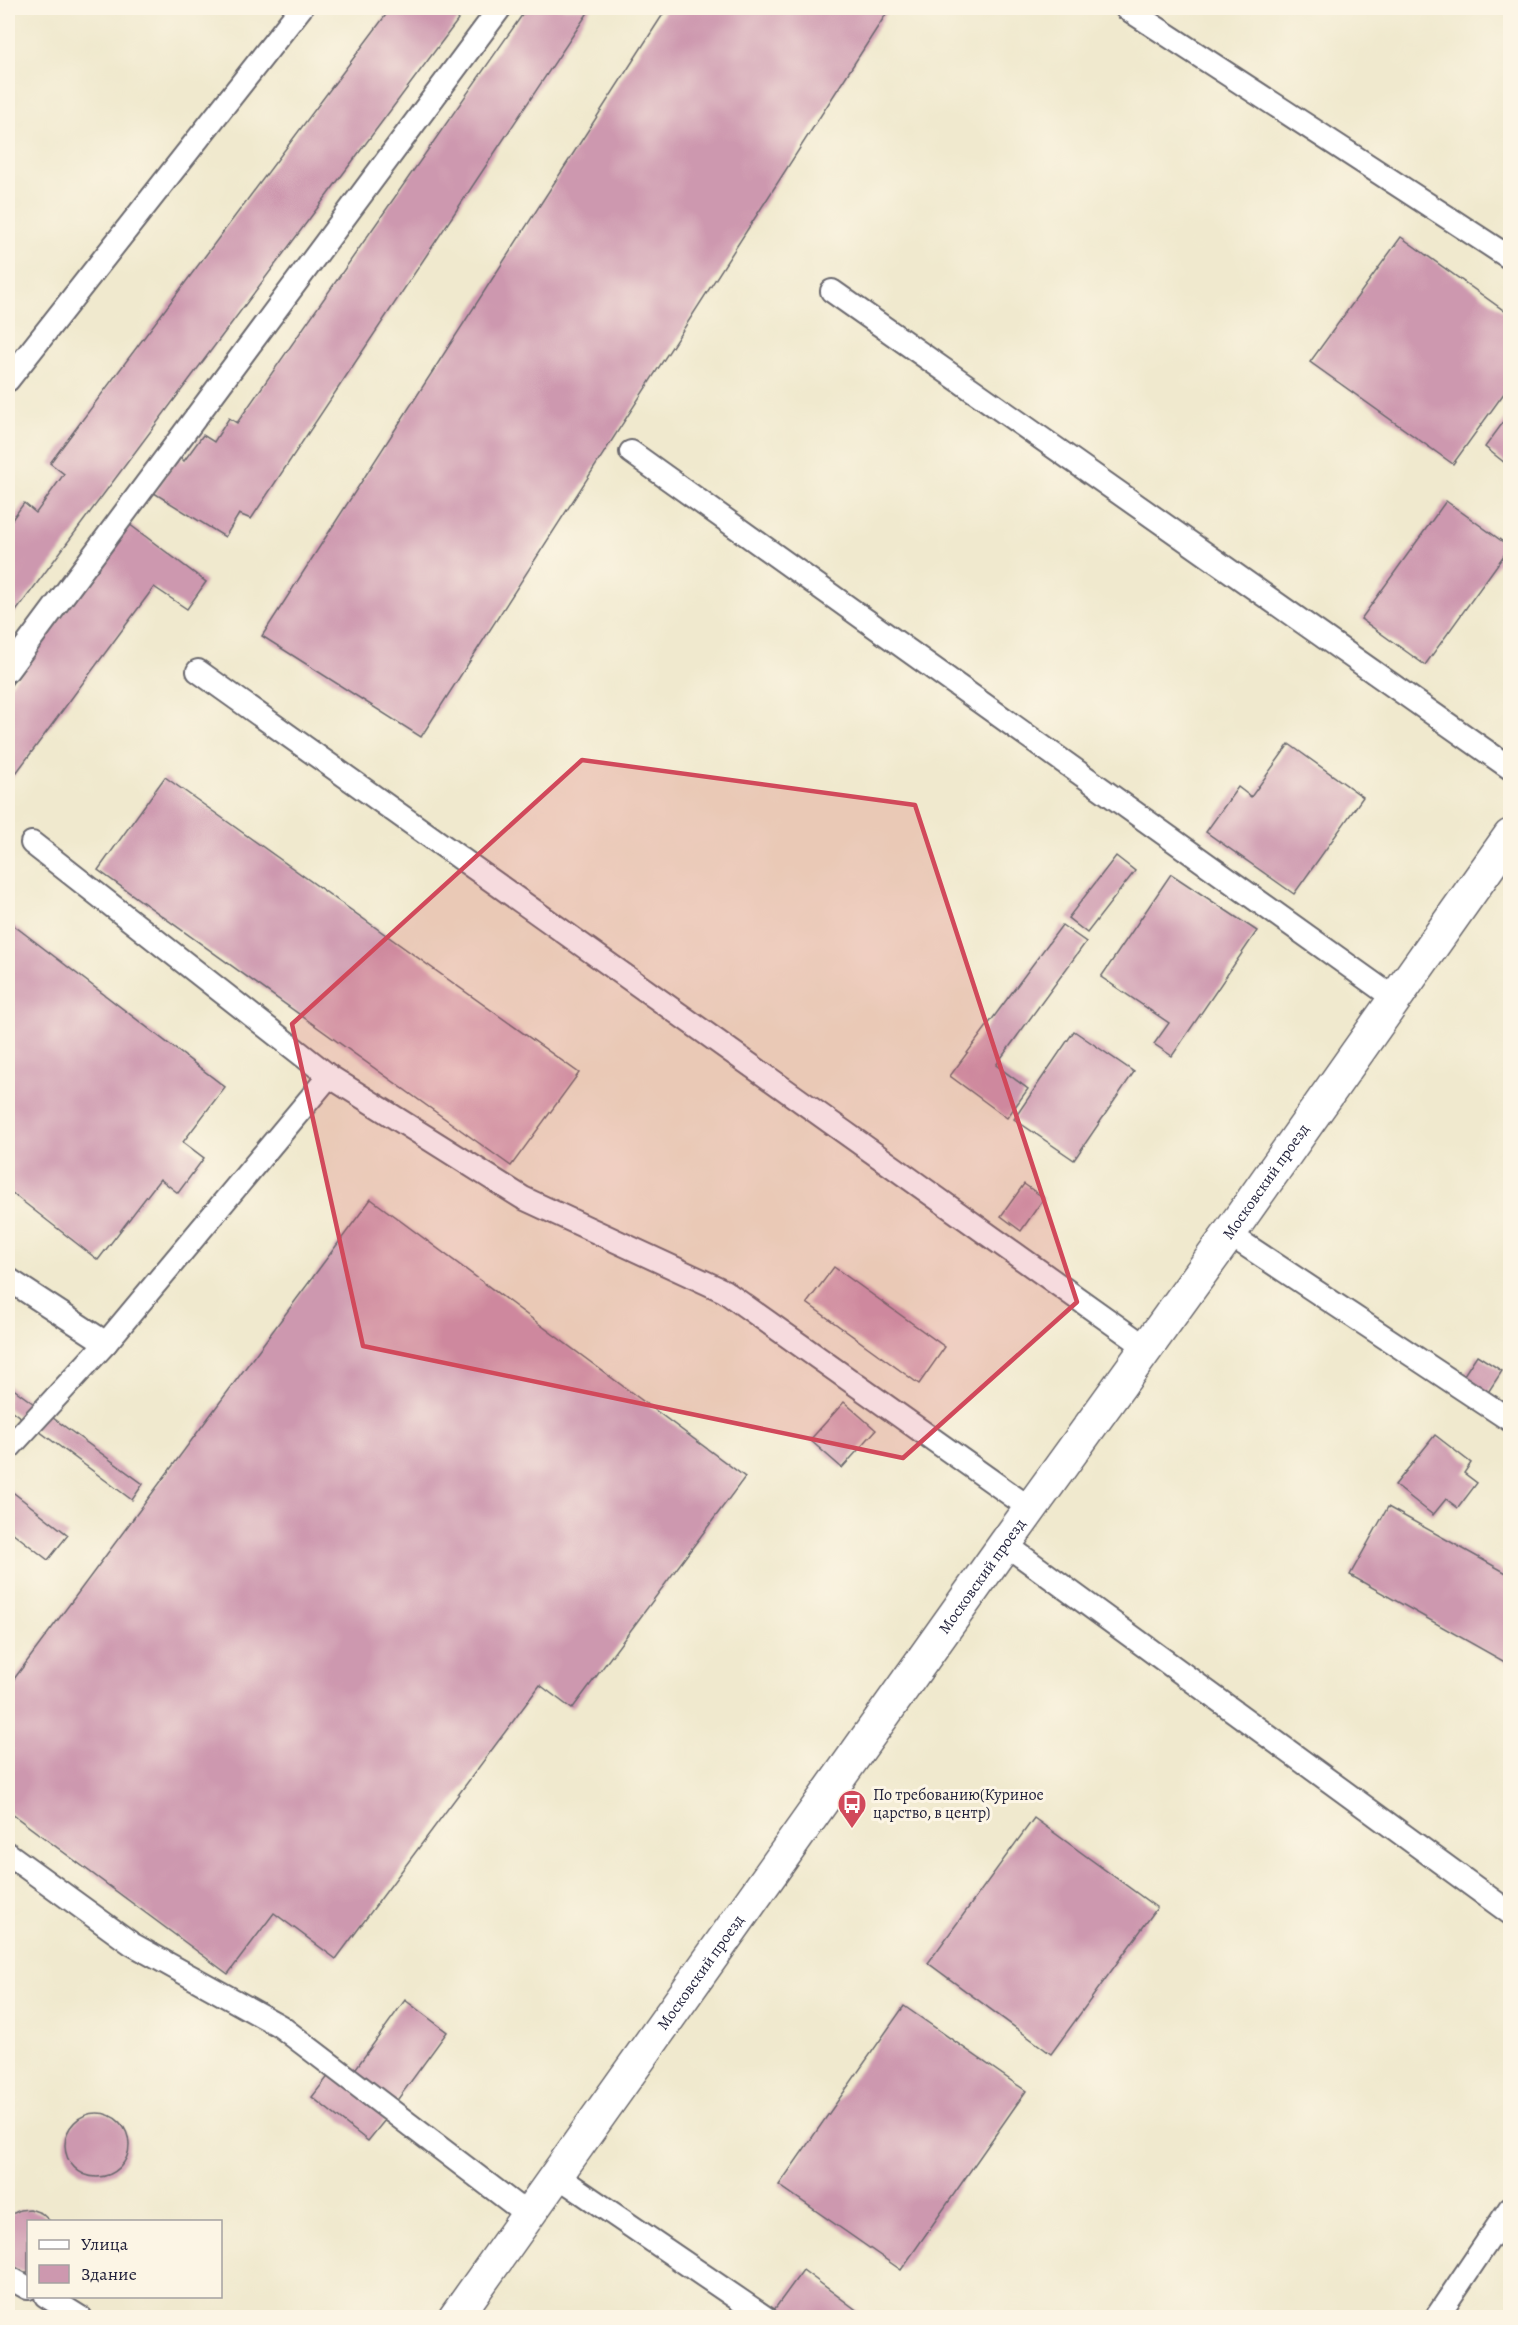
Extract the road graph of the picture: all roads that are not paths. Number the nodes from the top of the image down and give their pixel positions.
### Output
1 (301, 8) edge
2 (500, 8) edge
3 (1126, 8) edge
4 (1510, 258) edge
5 (832, 291) dead end
6 (8, 380) edge
7 (631, 452) dead end
8 (8, 670) edge
9 (198, 671) dead end
10 (1510, 768) edge
11 (1510, 836) edge
12 (32, 843) dead end
13 (1395, 999) junction
14 (329, 1076) junction
15 (1229, 1234) junction
16 (8, 1279) edge
17 (106, 1343) junction
18 (1147, 1348) junction
19 (1510, 1420) edge
20 (8, 1449) edge
21 (1031, 1509) junction
22 (1005, 1544) junction
23 (8, 1854) edge
24 (1510, 1913) edge
25 (556, 2175) junction
26 (1510, 2208) edge
27 (528, 2215) junction
28 (8, 2277) edge
29 (27, 2287) edge
30 (49, 2298) edge
31 (81, 2318) edge
32 (455, 2318) edge
33 (766, 2318) edge
34 (1436, 2318) edge

1 - 6 lane
2 - 8 lane
3 - 4 lane
5 - 10 lane
7 - 13 lane
9 - 18 lane
11 - 13 street, Московский проезд
12 - 14 lane
13 - 15 street, Московский проезд
14 - 17 lane
14 - 21 lane
15 - 18 street, Московский проезд
15 - 19 lane
16 - 17 lane
17 - 20 lane
18 - 21 street, Московский проезд
21 - 22 street, Московский проезд
22 - 24 lane
22 - 25 street, Московский проезд
23 - 27 lane
25 - 27 street, Московский проезд
25 - 33 lane
26 - 34 lane
27 - 32 street, Московский проезд
28 - 29 lane
30 - 31 lane

